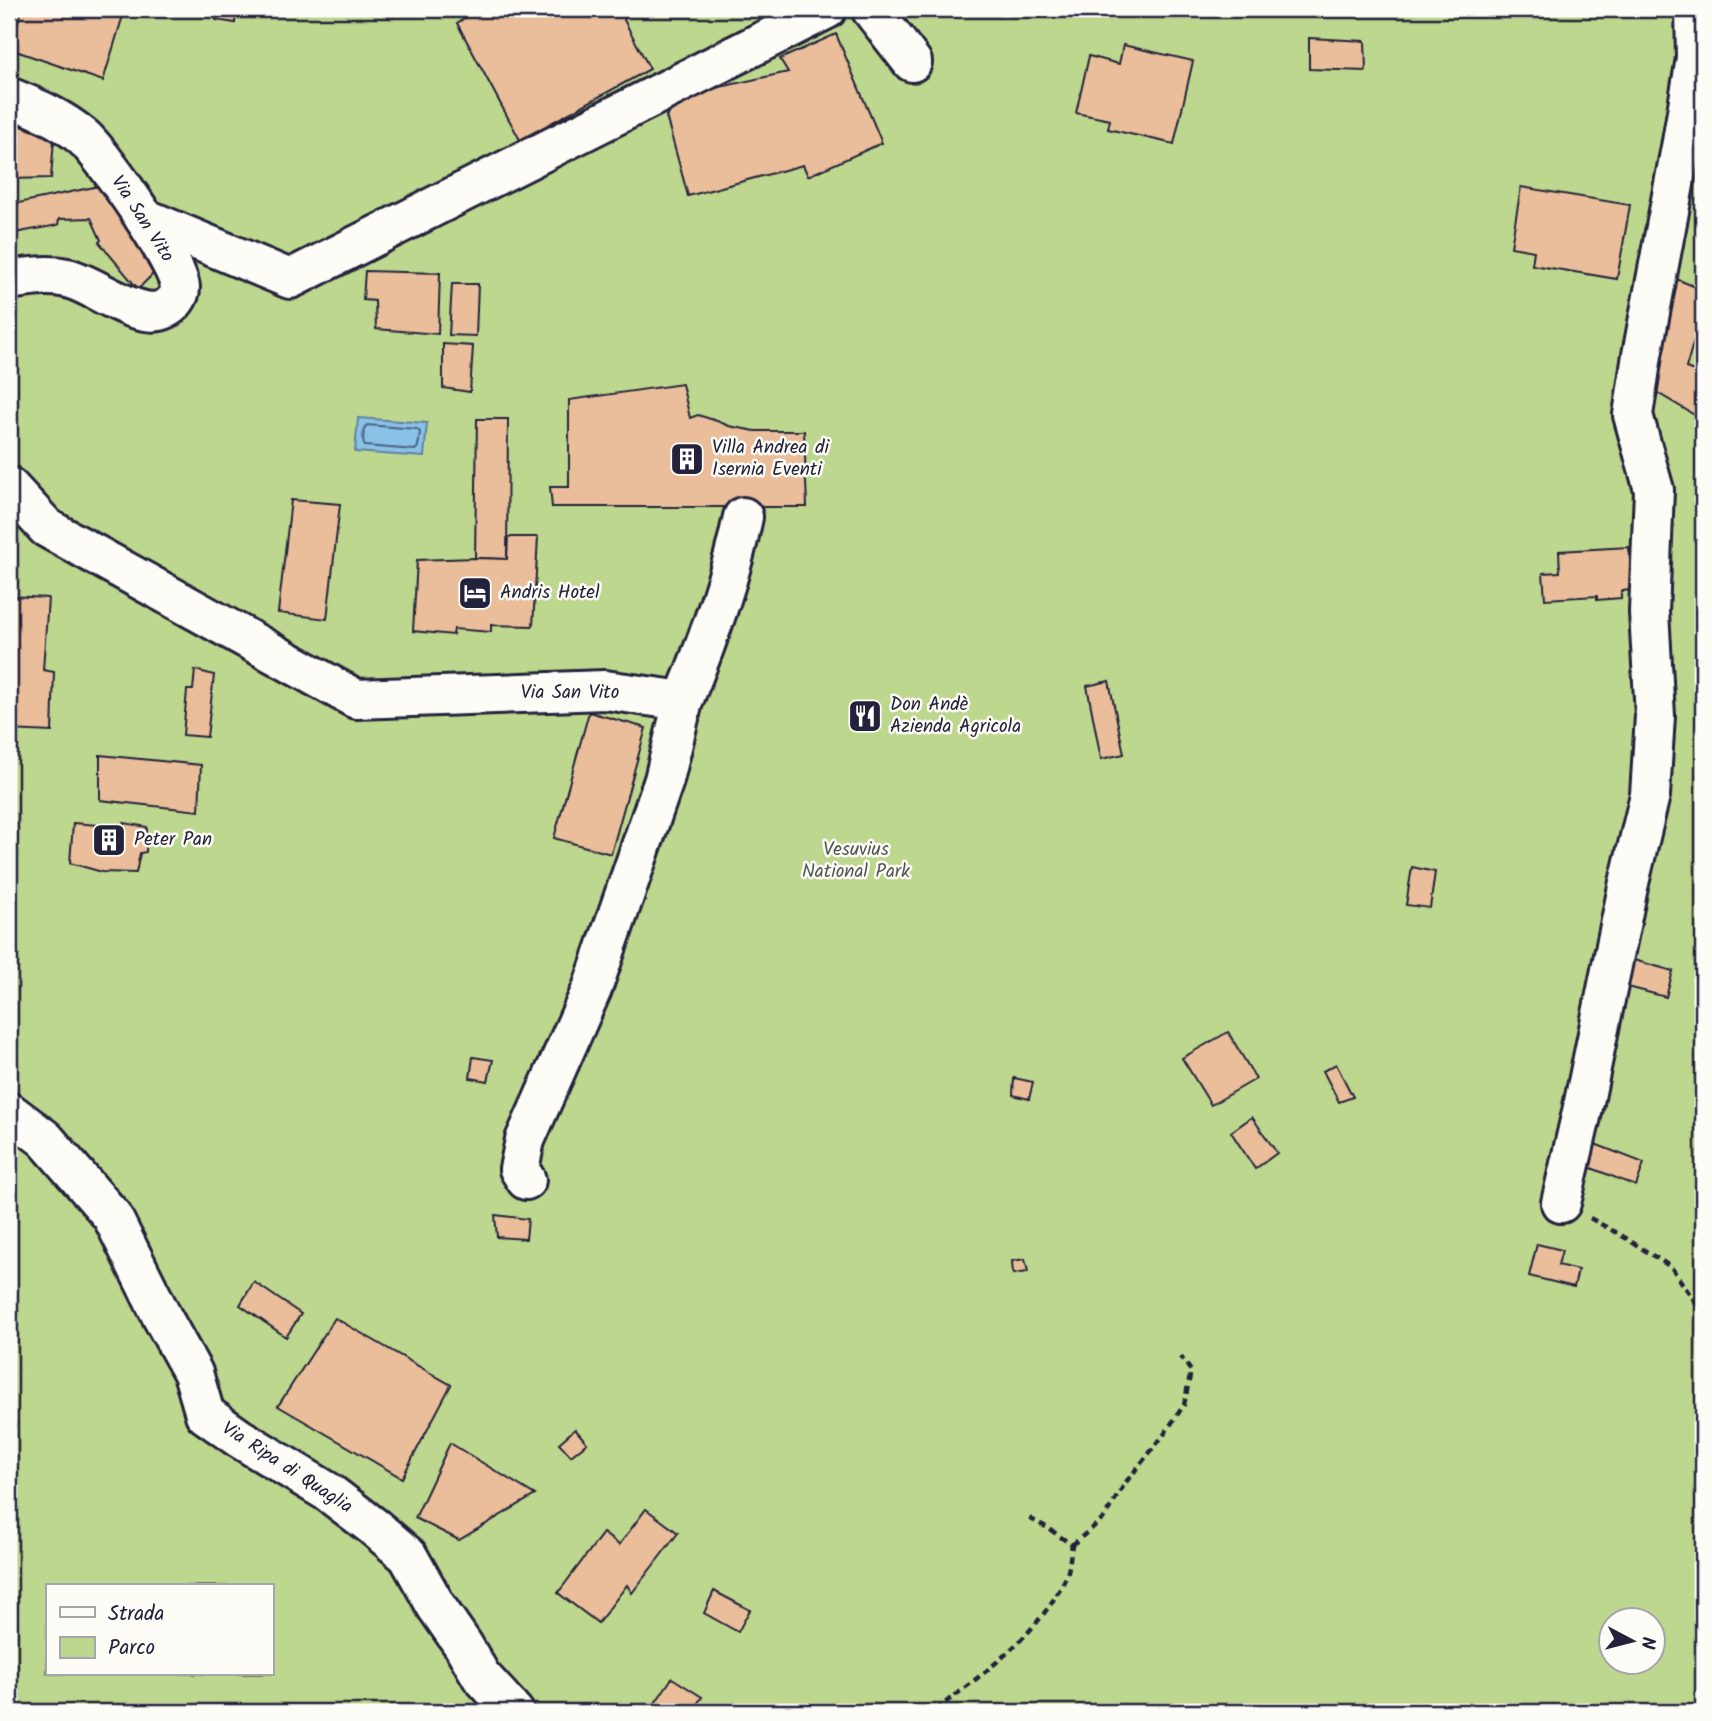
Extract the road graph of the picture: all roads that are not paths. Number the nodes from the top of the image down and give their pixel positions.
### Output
1 (827, 9) edge
2 (870, 9) edge
3 (1695, 9) edge
4 (912, 62) dead end
5 (9, 97) edge
6 (144, 218) junction
7 (9, 280) edge
8 (9, 487) edge
9 (743, 517) dead end
10 (683, 701) junction
11 (9, 1112) edge
12 (526, 1180) dead end
13 (1561, 1203) road end
14 (514, 1712) edge

1 - 6 street
2 - 4 street
3 - 13 street
5 - 6 street, Via San Vito
6 - 7 street, Via San Vito
8 - 10 street, Via San Vito
9 - 10 street
10 - 12 street
11 - 14 street, Via Ripa di Quaglia

